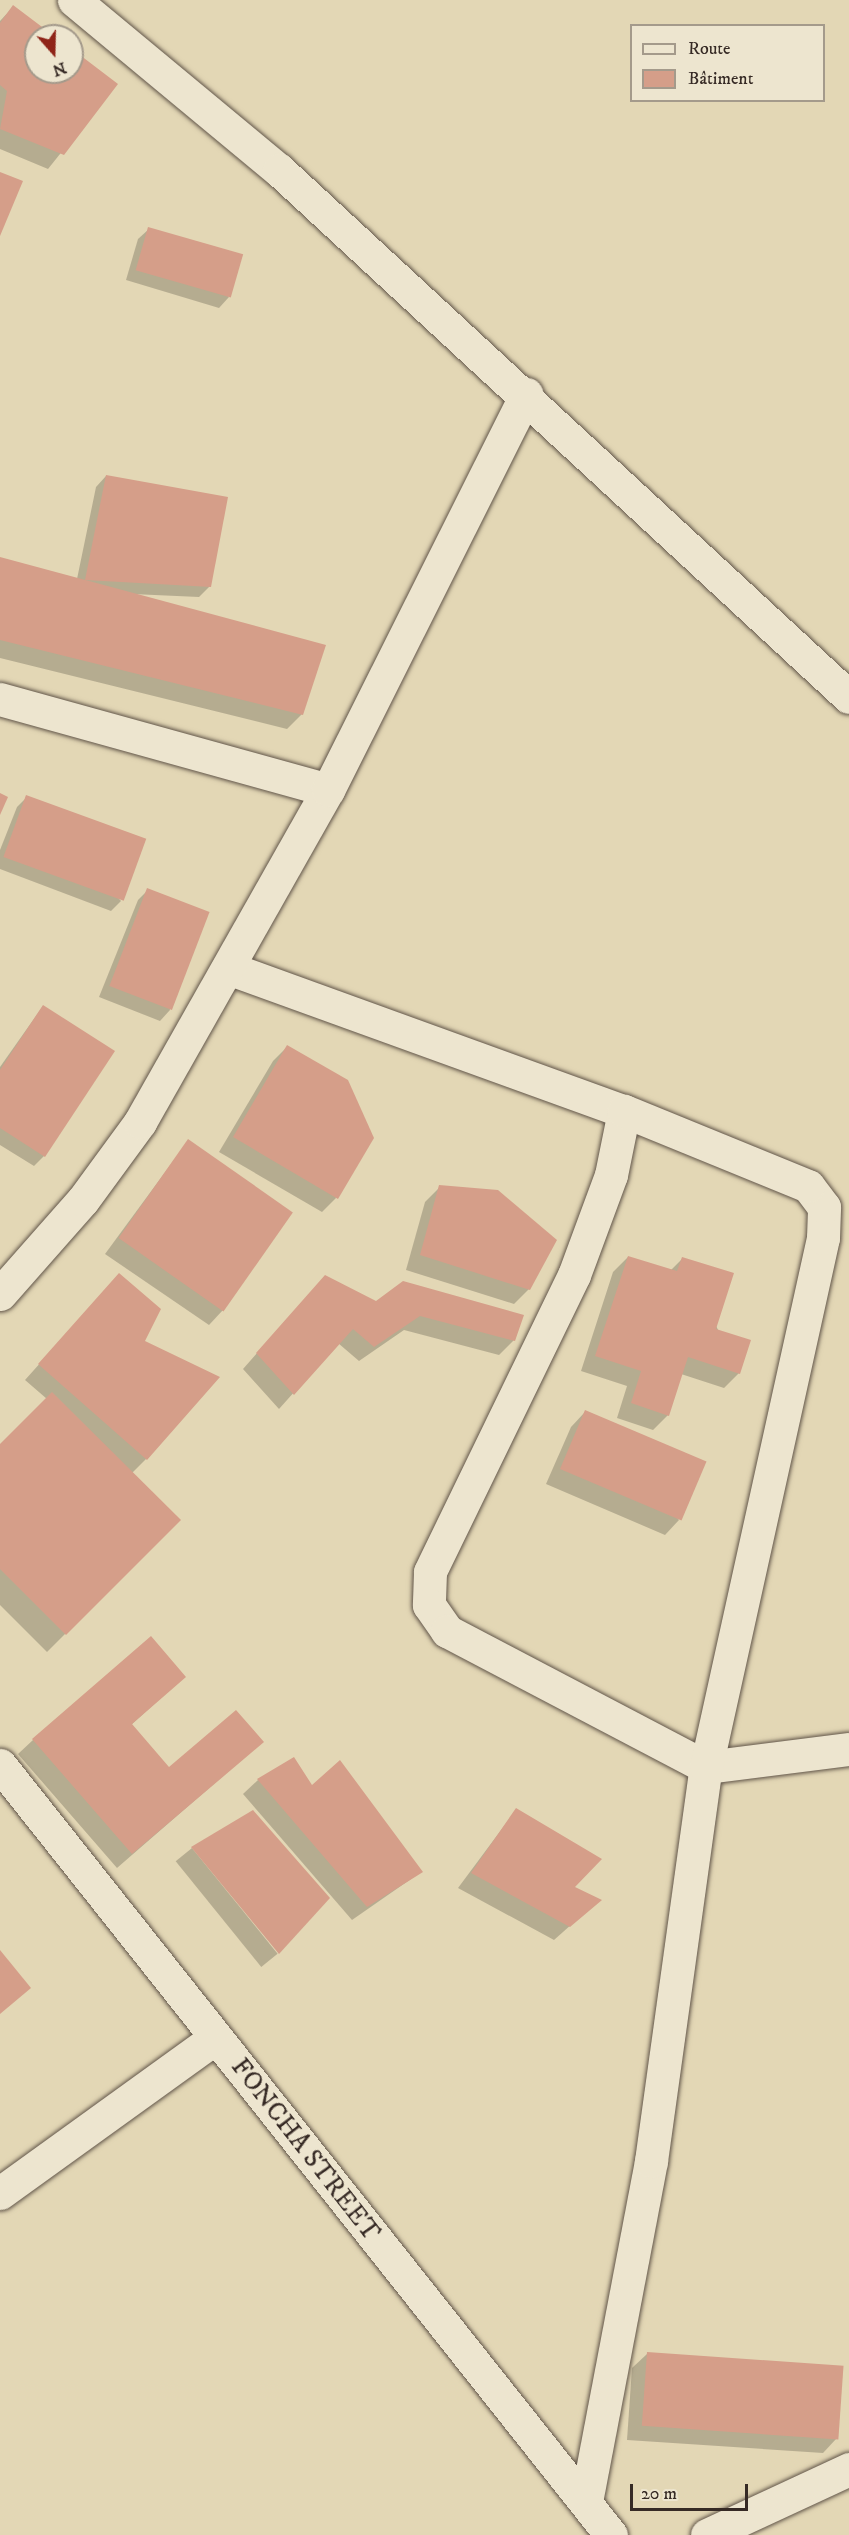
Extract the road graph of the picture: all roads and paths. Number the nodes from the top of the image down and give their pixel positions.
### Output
1 (74, 0) edge
2 (526, 394) junction
3 (849, 697) edge
4 (0, 699) edge
5 (328, 790) junction
6 (228, 968) junction
7 (624, 1111) junction
8 (0, 1294) edge
9 (849, 1749) edge
10 (0, 1765) edge
11 (706, 1767) junction
12 (216, 2037) junction
13 (0, 2193) edge
14 (849, 2469) edge
15 (586, 2502) junction
16 (611, 2535) edge
17 (707, 2535) edge

1 - 2 street
2 - 3 street
2 - 5 street
4 - 5 street
5 - 6 street
6 - 7 street
6 - 8 street
7 - 11 street
7 - 11 street
9 - 11 street
10 - 12 street, FONCHA STREET
11 - 15 street
12 - 13 street
12 - 15 street, FONCHA STREET
14 - 17 street
15 - 16 street, FONCHA STREET

